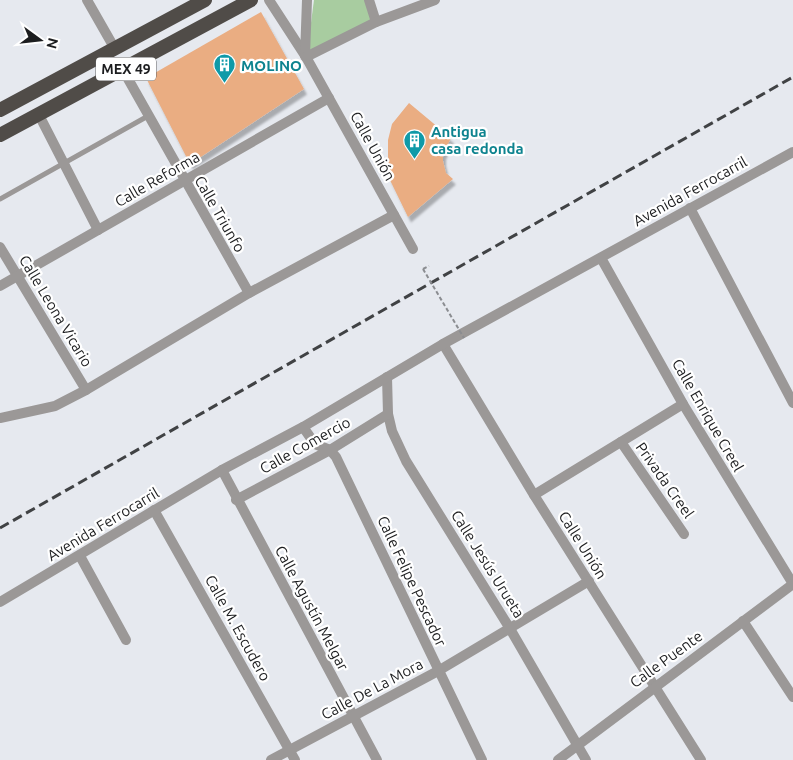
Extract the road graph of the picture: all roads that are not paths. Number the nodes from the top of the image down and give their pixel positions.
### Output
1 (87, 0) edge
2 (206, 0) edge
3 (251, 0) edge
4 (268, 0) edge
5 (307, 0) edge
6 (369, 0) edge
7 (435, 0) edge
8 (376, 22) junction
9 (115, 49) junction
10 (305, 56) junction
11 (123, 70) junction
12 (329, 98) junction
13 (0, 110) edge
14 (38, 115) junction
15 (148, 116) junction
16 (0, 135) edge
17 (793, 152) edge
18 (63, 162) junction
19 (184, 181) junction
20 (0, 199) edge
21 (690, 208) junction
22 (394, 215) junction
23 (98, 230) junction
24 (0, 247) edge
25 (414, 249) dead end
26 (601, 258) junction
27 (18, 276) junction
28 (0, 286) edge
29 (248, 293) junction
30 (443, 344) junction
31 (387, 377) junction
32 (86, 390) junction
33 (793, 403) edge
34 (683, 404) junction
35 (388, 414) junction
36 (0, 418) edge
37 (303, 427) junction
38 (620, 442) junction
39 (330, 450) junction
40 (222, 470) junction
41 (534, 494) junction
42 (236, 500) junction
43 (154, 510) junction
44 (684, 534) dead end
45 (80, 556) junction
46 (589, 581) junction
47 (793, 584) edge
48 (0, 602) edge
49 (743, 621) junction
50 (509, 627) junction
51 (126, 640) dead end
52 (438, 671) junction
53 (654, 686) junction
54 (793, 697) edge
55 (353, 717) junction
56 (578, 745) junction
57 (290, 750) junction
58 (271, 760) edge
59 (295, 760) edge
60 (377, 760) edge
61 (482, 760) edge
62 (558, 760) edge
63 (586, 760) edge
64 (701, 760) edge

1 - 9 street
2 - 9 highway, MEX 49
3 - 11 highway, MEX 49
4 - 10 street, Calle Unión
5 - 10 street
6 - 8 street
7 - 8 street
8 - 10 street
9 - 13 highway, MEX 49
10 - 12 street, Calle Unión
11 - 14 highway, MEX 49
11 - 15 street, Calle Triunfo
12 - 19 street, Calle Reforma
12 - 22 street, Calle Unión
14 - 16 highway, MEX 49
14 - 18 street
15 - 18 lane
15 - 19 street, Calle Triunfo
17 - 21 street, Avenida Ferrocarril
18 - 20 lane
18 - 23 street
19 - 23 street, Calle Reforma
19 - 29 street, Calle Triunfo
21 - 26 street, Avenida Ferrocarril
21 - 33 street
22 - 25 street, Calle Unión
22 - 29 street
23 - 27 street, Calle Reforma
24 - 27 street, Calle Leona Vicario
26 - 30 street, Avenida Ferrocarril
26 - 34 street, Calle Enrique Creel
27 - 28 street, Calle Reforma
27 - 32 street, Calle Leona Vicario
29 - 32 street
30 - 31 street, Avenida Ferrocarril
30 - 41 street, Calle Unión
31 - 35 street, Calle Jesús Urueta
31 - 37 street, Avenida Ferrocarril
32 - 36 street
34 - 38 street, Privada Creel
34 - 47 street, Calle Enrique Creel
35 - 39 street, Calle Comercio
35 - 50 street, Calle Jesús Urueta
37 - 39 street, Calle Felipe Pescador
37 - 40 street, Avenida Ferrocarril
38 - 41 street, Privada Creel
38 - 44 street, Privada Creel
39 - 42 street, Calle Comercio
39 - 52 street, Calle Felipe Pescador
40 - 42 street, Calle Agustín Melgar
40 - 43 street, Avenida Ferrocarril
41 - 46 street, Calle Unión
42 - 55 street, Calle Agustín Melgar
43 - 45 street, Avenida Ferrocarril
43 - 57 street, Calle M. Escudero
45 - 48 street, Avenida Ferrocarril
45 - 51 street
46 - 50 street, Calle De La Mora
46 - 53 street, Calle Unión
47 - 49 street, Calle Puente
49 - 53 street, Calle Puente
49 - 54 street
50 - 52 street, Calle De La Mora
50 - 56 street, Calle Jesús Urueta
52 - 55 street, Calle De La Mora
52 - 61 street, Calle Felipe Pescador
53 - 56 street, Calle Puente
53 - 64 street, Calle Unión
55 - 57 street, Calle De La Mora
55 - 60 street, Calle Agustín Melgar
56 - 62 street, Calle Puente
56 - 63 street, Calle Jesús Urueta
57 - 58 street, Calle De La Mora
57 - 59 street, Calle M. Escudero

